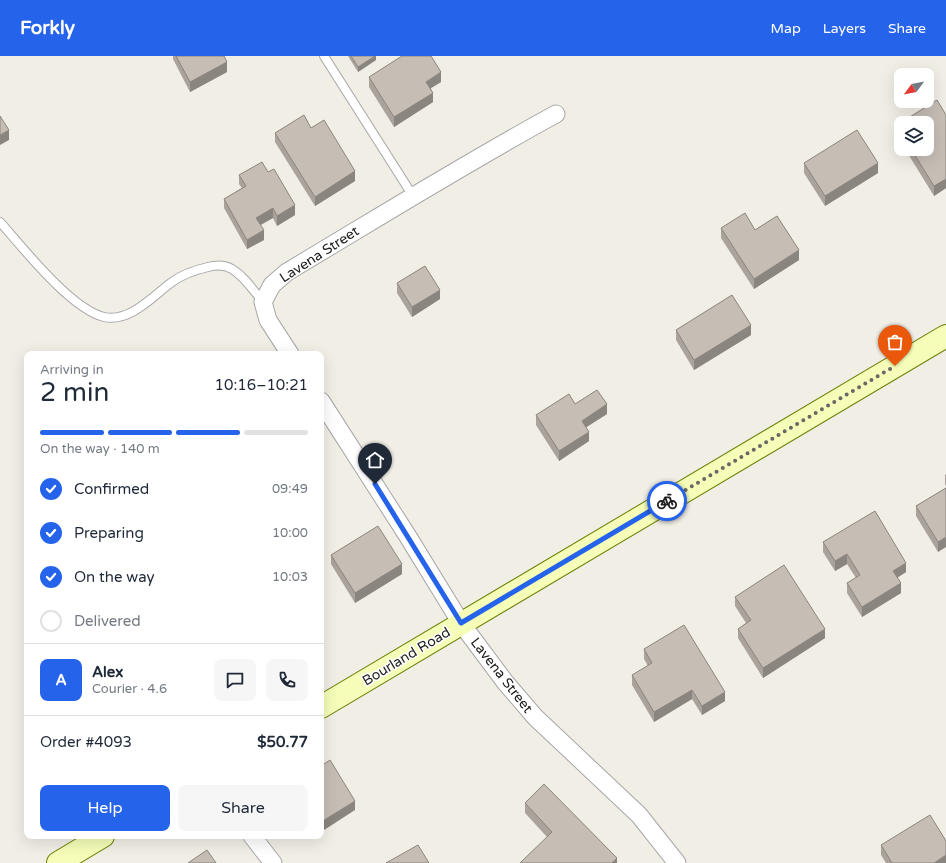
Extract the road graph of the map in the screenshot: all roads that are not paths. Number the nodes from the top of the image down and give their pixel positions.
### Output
1 (324, 56) edge
2 (556, 114) dead end
3 (412, 196) junction
4 (0, 222) edge
5 (263, 302) junction
6 (946, 336) edge
7 (288, 351) edge
8 (324, 406) edge
9 (461, 623) junction
10 (324, 705) edge
11 (98, 839) edge
12 (254, 839) edge
13 (58, 863) edge
14 (273, 863) edge
15 (677, 863) edge

1 - 3 lane
2 - 3 street, Lavena Street
3 - 5 street, Lavena Street
4 - 5 lane
5 - 7 street
6 - 9 main road, Bourland Road
8 - 9 street, Lavena Street
9 - 10 main road, Bourland Road
9 - 15 street, Lavena Street
11 - 13 main road
12 - 14 street

